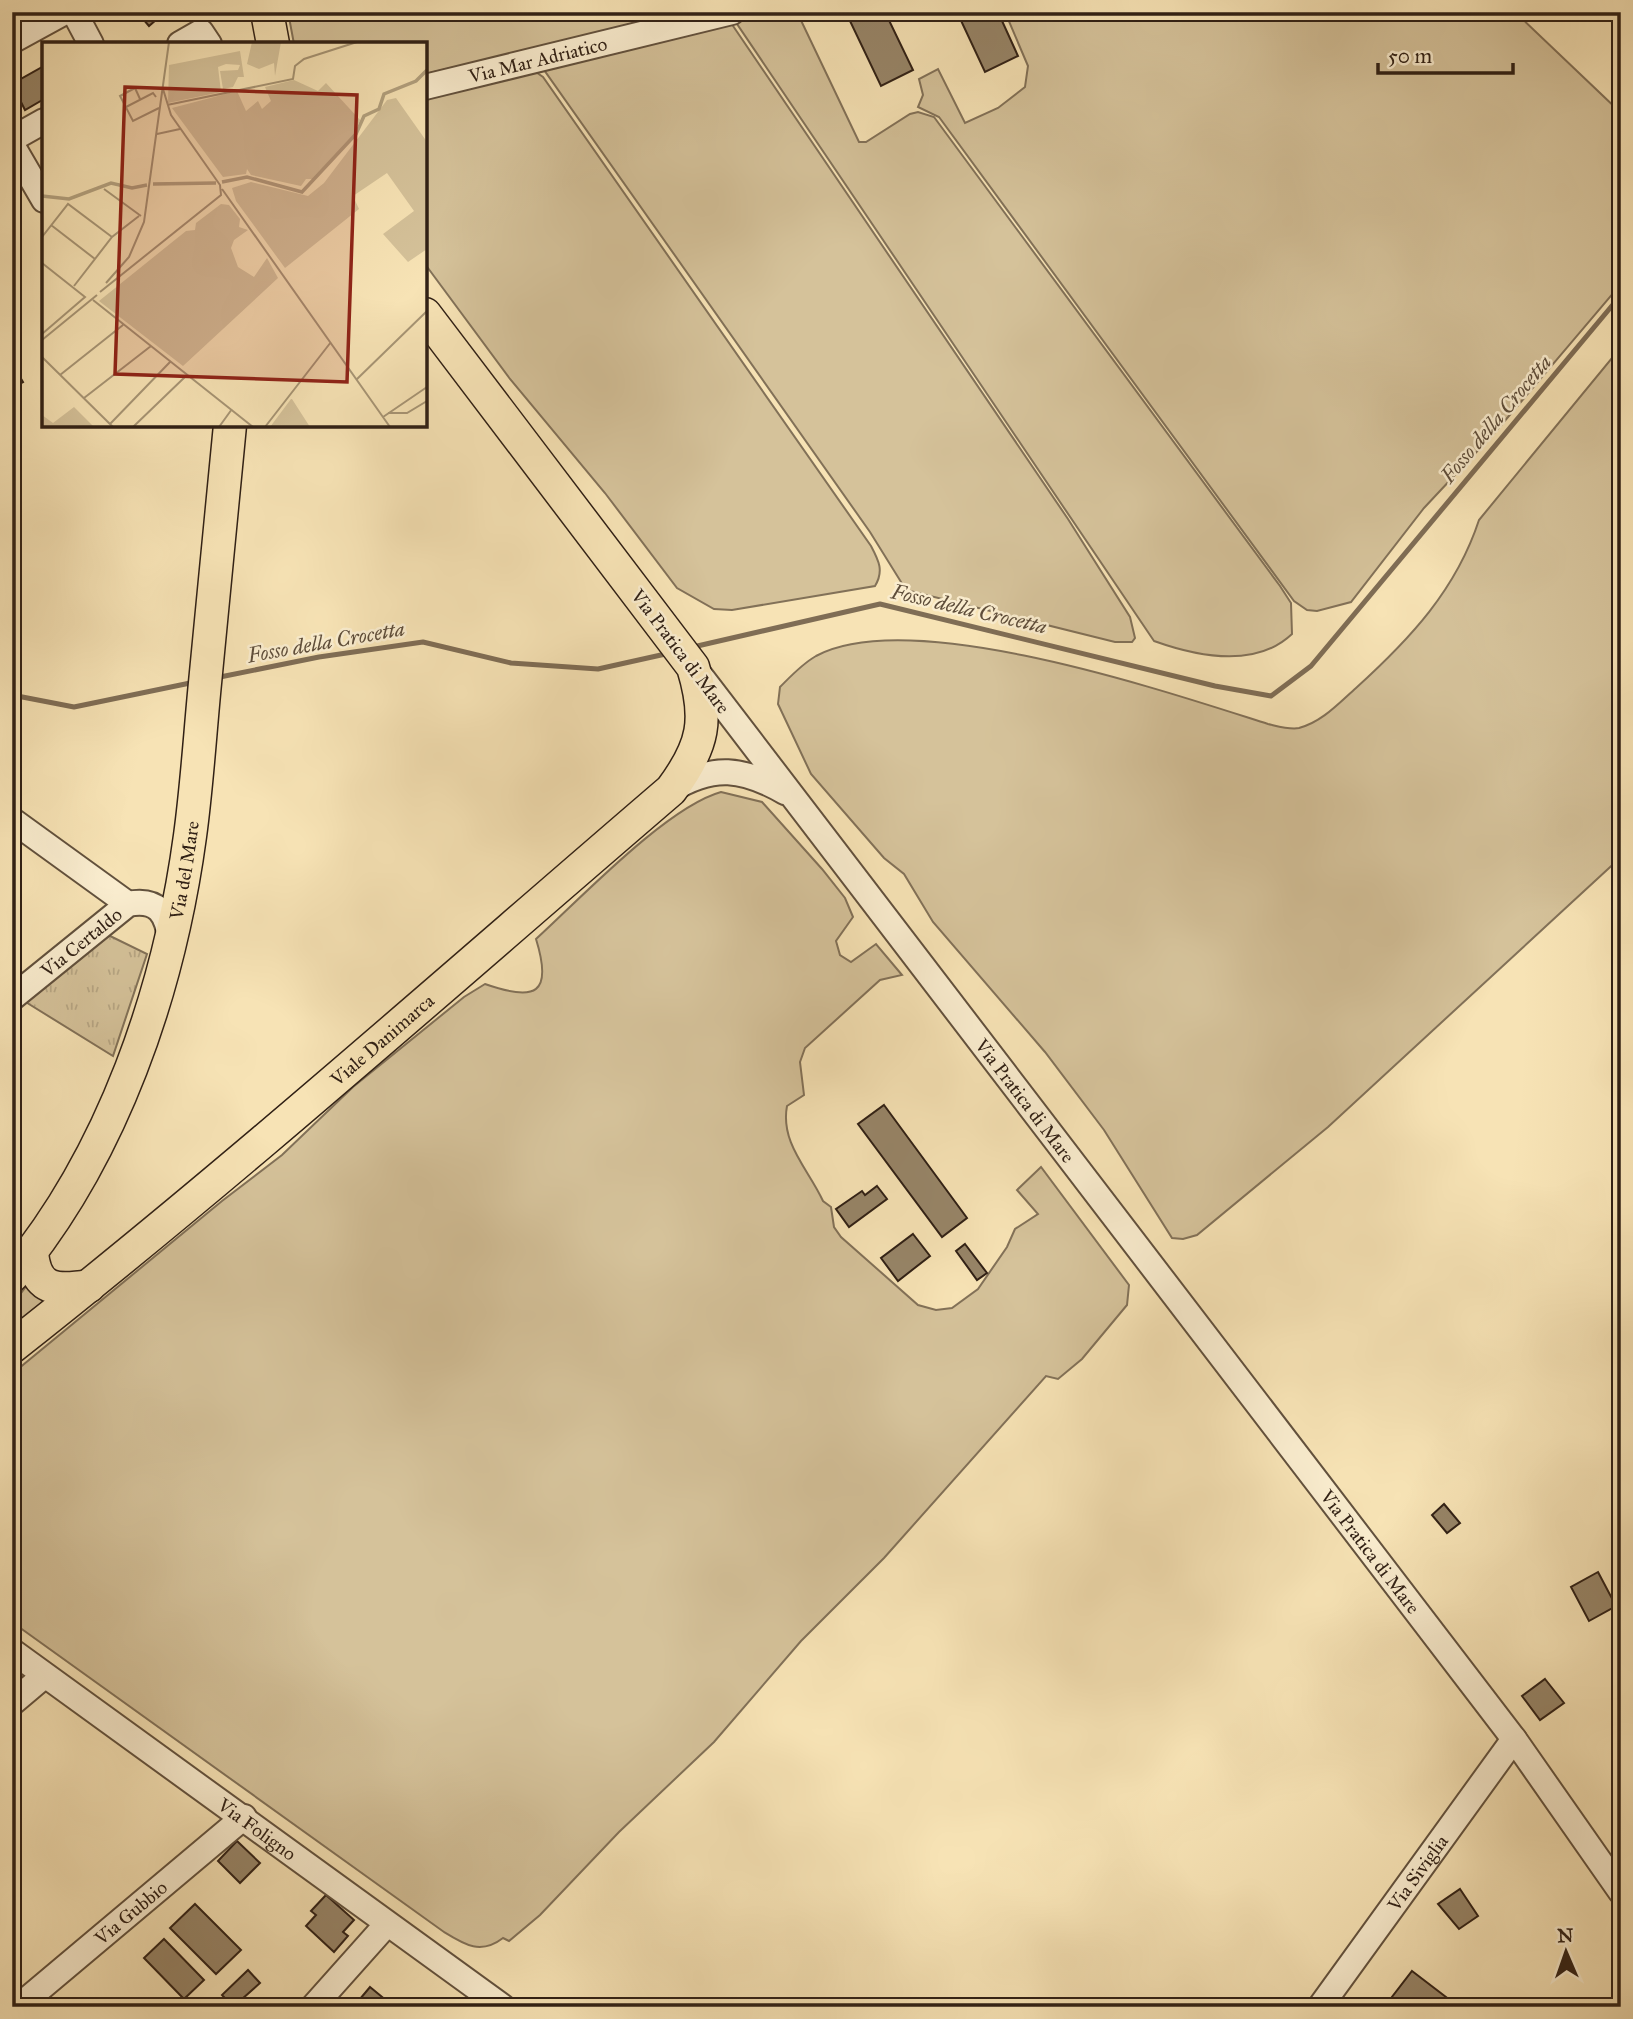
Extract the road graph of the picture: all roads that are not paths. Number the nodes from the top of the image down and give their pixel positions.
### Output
1 (65, 12) edge
2 (74, 12) edge
3 (266, 12) edge
4 (732, 12) edge
5 (12, 41) edge
6 (90, 42) edge
7 (184, 42) edge
8 (208, 42) edge
9 (263, 42) edge
10 (273, 42) edge
11 (427, 87) edge
12 (42, 122) edge
13 (12, 139) edge
14 (12, 145) edge
15 (42, 197) edge
16 (427, 317) edge
17 (230, 427) edge
18 (693, 667) junction
19 (671, 790) junction
20 (791, 796) junction
21 (12, 820) edge
22 (128, 904) junction
23 (170, 942) junction
24 (12, 998) edge
25 (22, 1265) edge
26 (89, 1286) junction
27 (12, 1347) edge
28 (12, 1651) edge
29 (44, 1676) junction
30 (12, 1703) edge
31 (1514, 1739) junction
32 (244, 1817) junction
33 (1621, 1892) edge
34 (387, 1924) junction
35 (18, 2007) edge
36 (313, 2007) edge
37 (503, 2007) edge
38 (1320, 2007) edge

1 - 5 street
2 - 6 street
3 - 9 main road
3 - 10 main road
4 - 11 street, Via Mar Adriatico
7 - 8 street
12 - 13 street
14 - 15 street
16 - 18 main road, Via Pratica di Mare
17 - 23 main road, Via del Mare
18 - 19 main road, Viale Danimarca
18 - 20 street, Via Pratica di Mare
19 - 20 street, Viale Danimarca
19 - 26 main road, Viale Danimarca
20 - 31 street, Via Pratica di Mare
21 - 22 street
22 - 23 street, Via Certaldo
22 - 24 street, Via Certaldo
23 - 25 main road, Via del Mare
25 - 26 main road
26 - 27 main road, Viale Danimarca
28 - 29 street, Via Foligno
29 - 30 street
29 - 32 street, Via Foligno
31 - 33 street, Via Pratica di Mare
31 - 38 street, Via Siviglia
32 - 34 street, Via Foligno
32 - 35 street, Via Gubbio
34 - 36 street
34 - 37 street, Via Foligno

